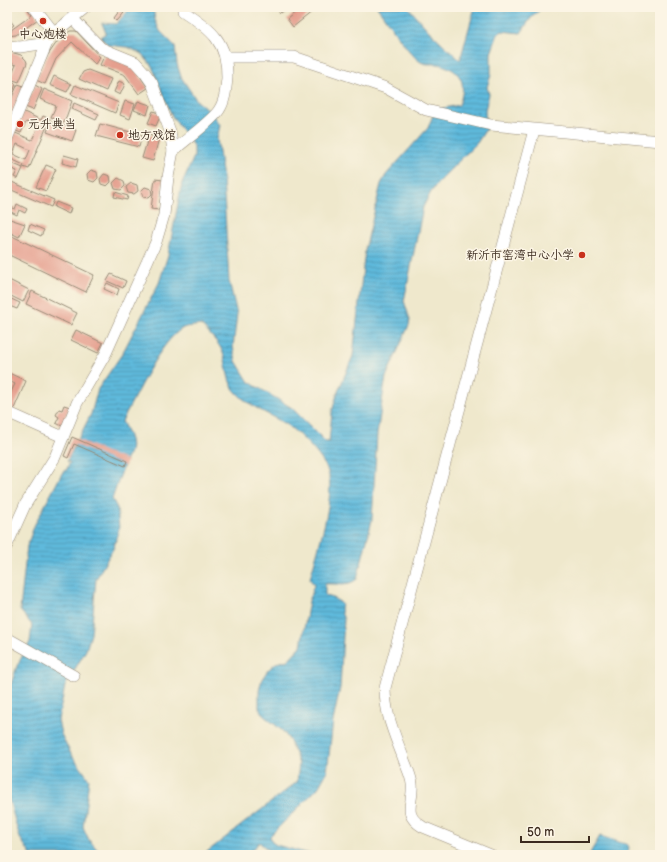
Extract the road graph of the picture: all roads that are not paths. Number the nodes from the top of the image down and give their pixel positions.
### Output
1 (34, 7) edge
2 (86, 7) edge
3 (183, 11) dead end
4 (72, 19) junction
5 (52, 36) junction
6 (7, 46) edge
7 (225, 57) junction
8 (534, 130) junction
9 (7, 139) edge
10 (660, 141) edge
11 (173, 151) junction
12 (7, 412) edge
13 (63, 437) junction
14 (7, 545) edge
15 (7, 638) edge
16 (74, 676) dead end
17 (491, 855) edge

1 - 5 street
2 - 4 street
3 - 7 street
4 - 5 street
4 - 11 street
5 - 6 street
5 - 9 street
7 - 8 street
7 - 11 street
8 - 10 street
8 - 17 street
11 - 13 street
12 - 13 street
13 - 14 street
15 - 16 street

